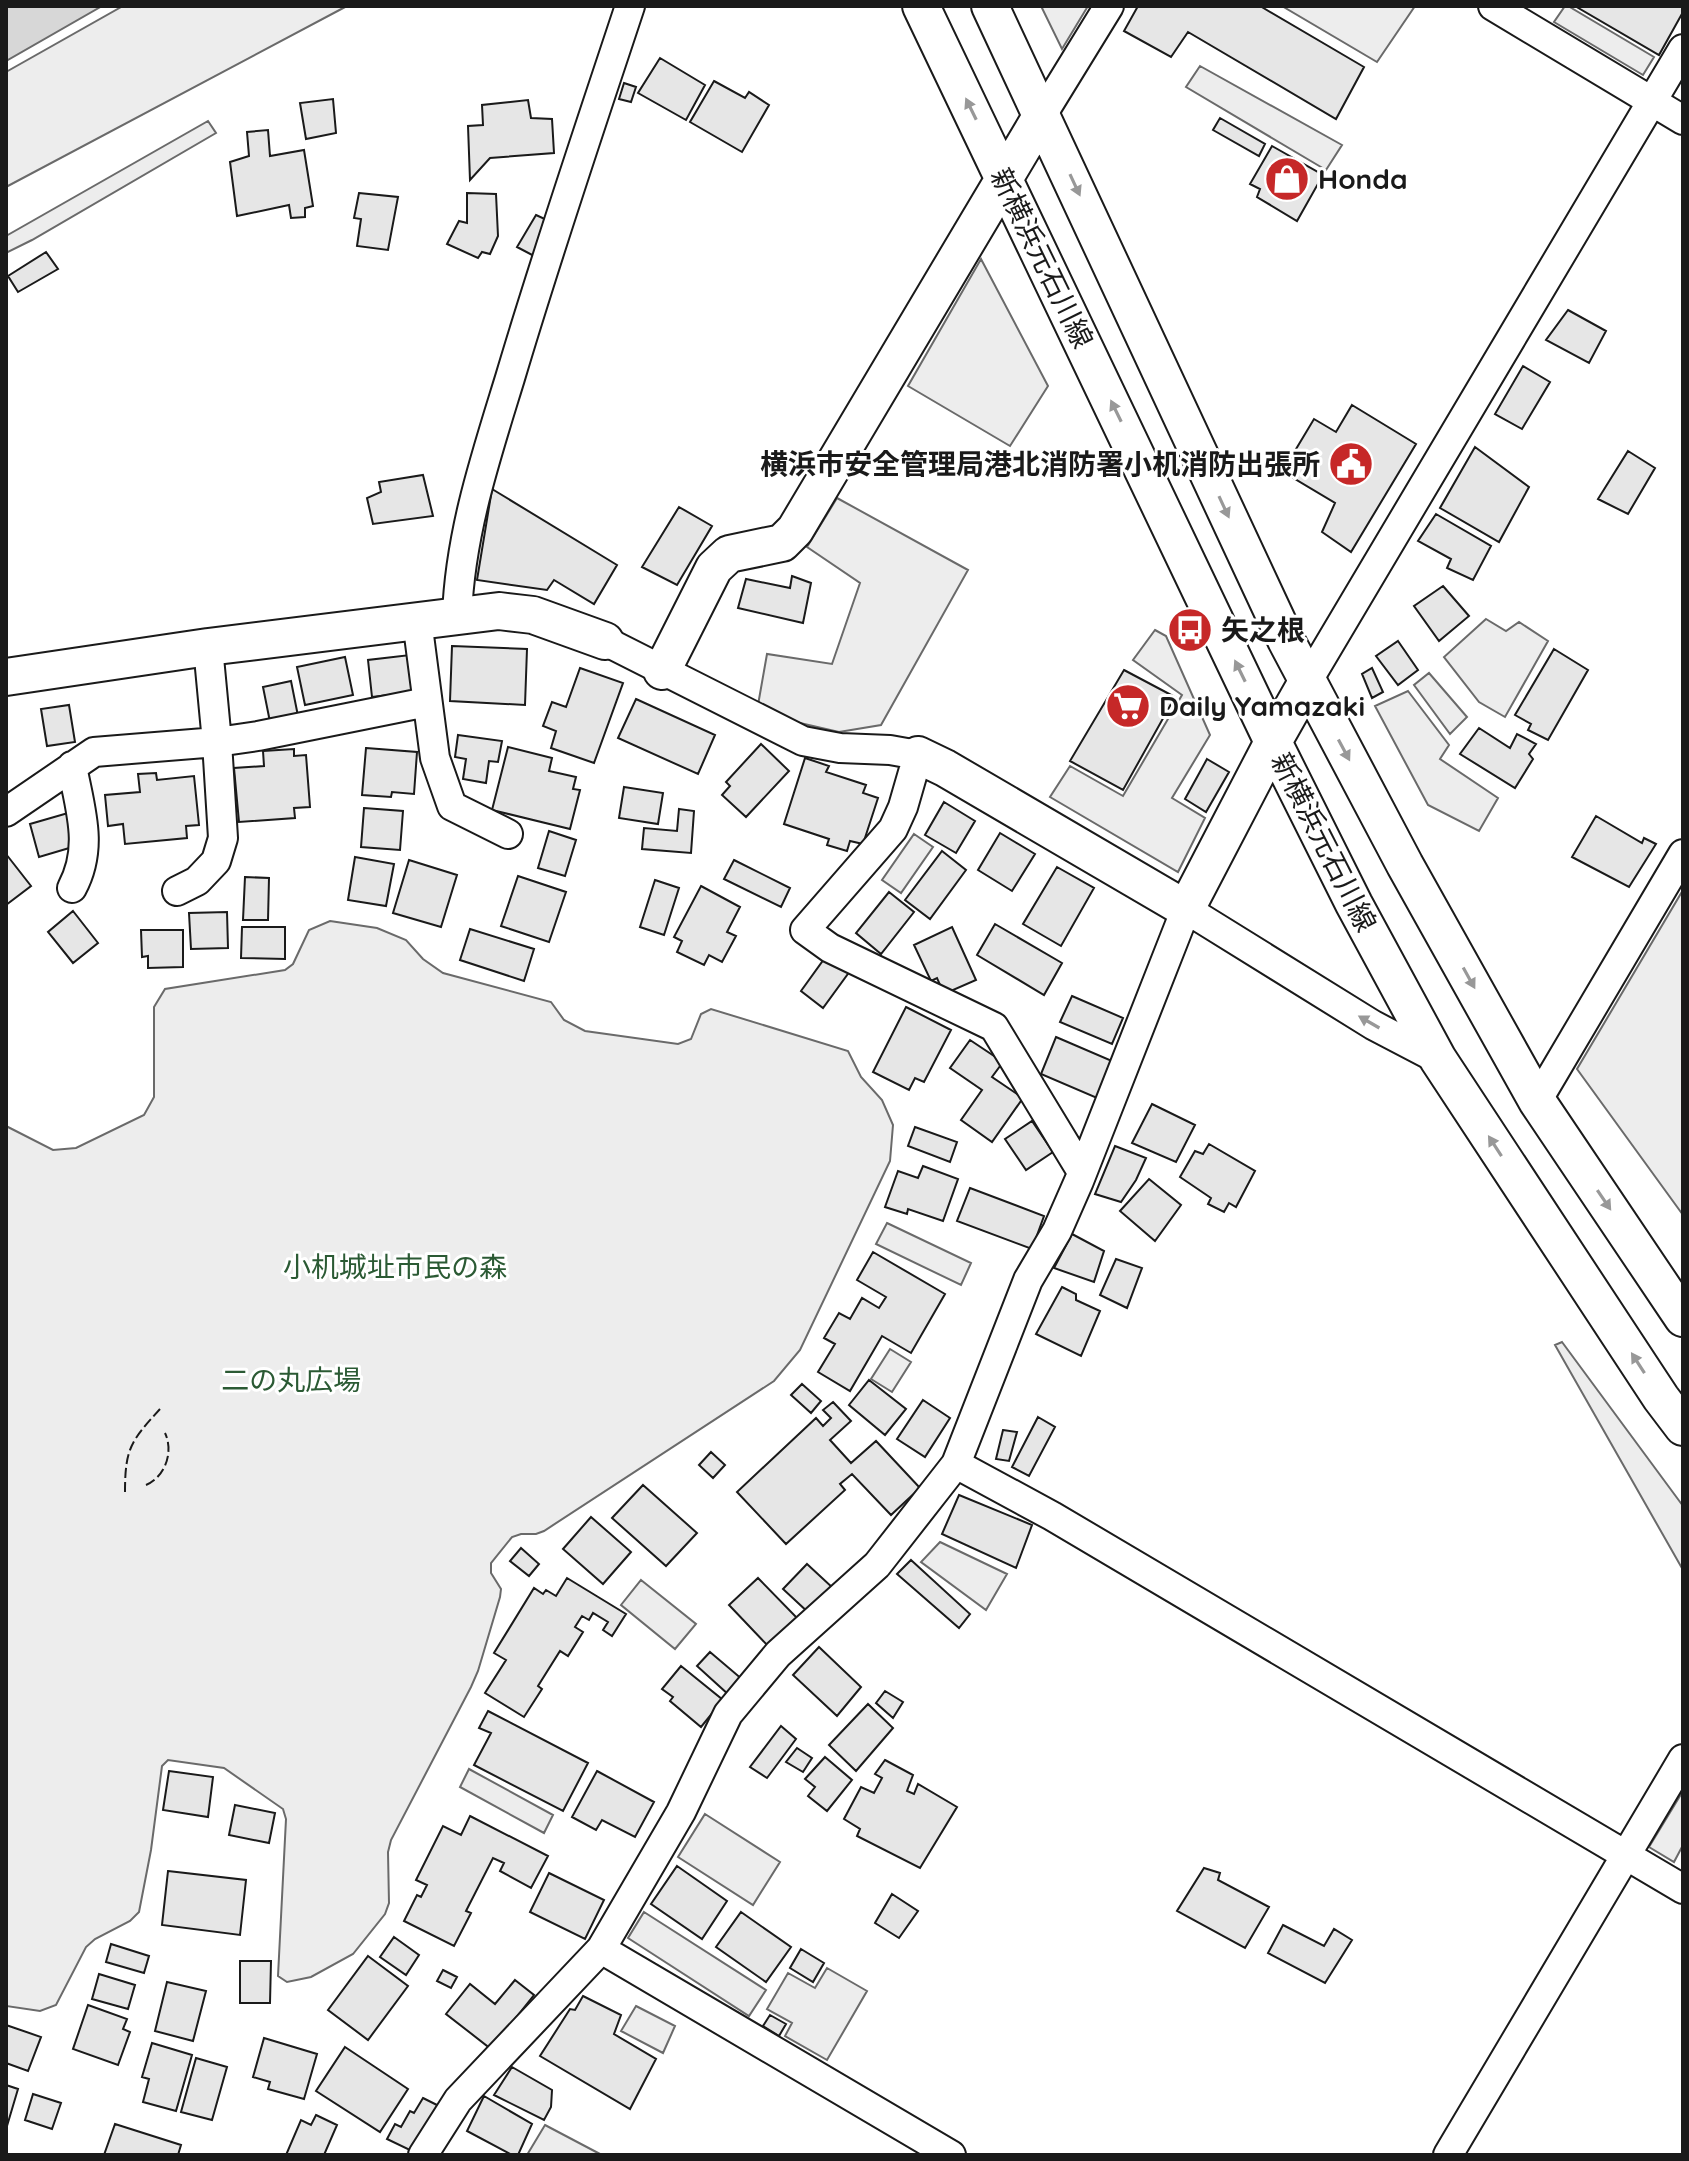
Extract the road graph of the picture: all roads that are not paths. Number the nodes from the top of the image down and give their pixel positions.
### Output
1 (630, 6) edge
2 (921, 6) edge
3 (990, 6) edge
4 (1109, 6) edge
5 (1493, 6) edge
6 (1683, 49) edge
7 (1652, 102) junction
8 (1042, 115) junction
9 (1683, 120) edge
10 (1005, 179) junction
11 (457, 616) junction
12 (417, 620) junction
13 (605, 641) joint
14 (208, 647) junction
15 (662, 671) junction
16 (6, 677) edge
17 (1307, 682) junction
18 (427, 702) junction
19 (217, 742) junction
20 (1273, 742) junction
21 (918, 755) junction
22 (72, 766) junction
23 (6, 812) edge
24 (508, 834) dead end
25 (1683, 854) edge
26 (72, 888) dead end
27 (177, 891) dead end
28 (1186, 909) junction
29 (1438, 1059) junction
30 (1537, 1101) junction
31 (1082, 1172) junction
32 (1683, 1318) edge
33 (1683, 1427) edge
34 (956, 1464) junction
35 (1683, 1759) edge
36 (1626, 1855) junction
37 (1683, 1889) edge
38 (601, 1949) junction
39 (423, 2155) edge
40 (951, 2155) edge
41 (1448, 2155) edge

1 - 11 street
10 -> 2 street, 新横浜元石川線
3 - 8 street, 新横浜元石川線
4 - 8 street
5 - 7 street
6 - 7 street
7 - 9 street
7 - 17 street
8 - 10 street
8 -> 17 street, 新横浜元石川線
10 - 15 street
20 -> 10 street, 新横浜元石川線
11 - 12 street
11 - 13 street
12 - 14 street
12 - 18 street
13 - 15 street
14 - 16 street
14 - 19 street
15 - 21 street
17 - 20 street
17 -> 30 street, 新横浜元石川線
18 - 19 street
18 - 24 street
19 - 22 street
19 - 27 street
20 - 28 street
20 - 29 street, 新横浜元石川線
21 - 28 street
21 - 31 street
22 - 23 street
22 - 26 street
25 - 30 street
29 -> 28 street
28 - 31 street
33 -> 29 street, 新横浜元石川線
30 -> 32 street, 新横浜元石川線
31 - 34 street
34 - 36 street
34 - 38 street
35 - 36 street
36 - 37 street
36 - 41 street
38 - 39 street
38 - 40 street

